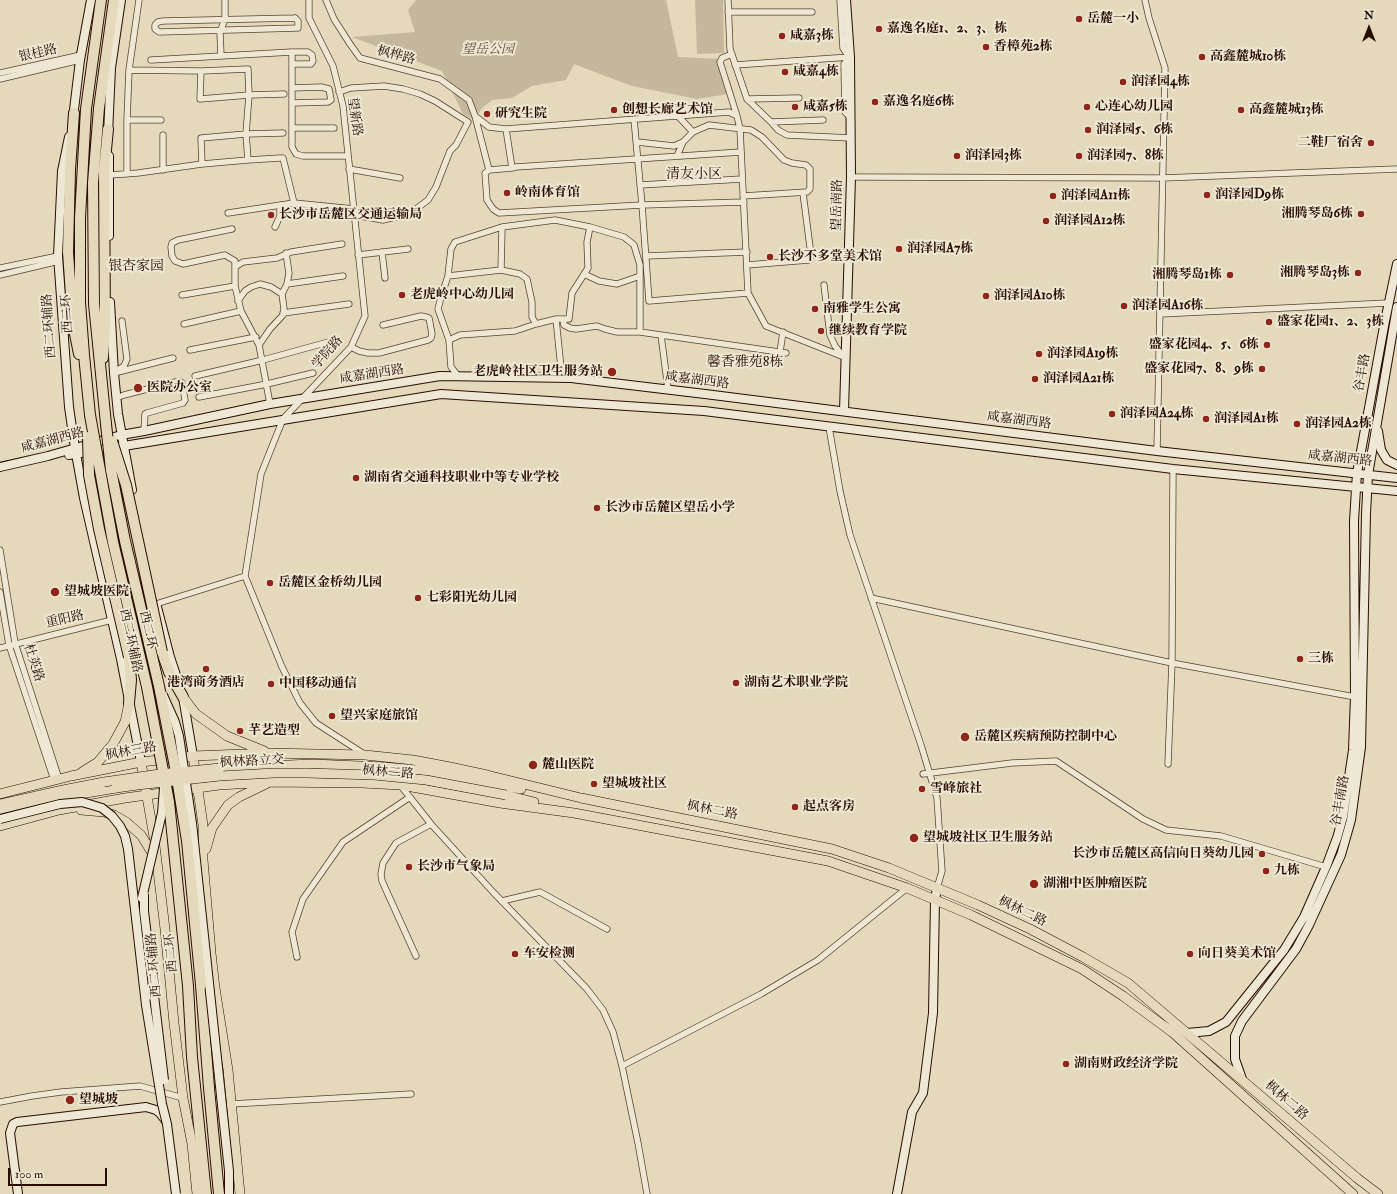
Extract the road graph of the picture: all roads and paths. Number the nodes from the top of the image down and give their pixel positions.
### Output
1 (91, 0) edge
2 (100, 0) edge
3 (114, 0) edge
4 (121, 0) edge
5 (139, 0) edge
6 (225, 0) edge
7 (309, 0) edge
8 (326, 0) edge
9 (728, 0) edge
10 (840, 0) edge
11 (846, 0) edge
12 (1145, 0) edge
13 (728, 12) junction
14 (812, 12) dead end
15 (225, 19) junction
16 (220, 31) junction
17 (292, 52) junction
18 (732, 54) junction
19 (221, 56) junction
20 (850, 57) junction
21 (81, 58) junction
22 (151, 60) dead end
23 (292, 64) junction
24 (735, 65) junction
25 (129, 70) junction
26 (201, 71) junction
27 (0, 74) edge
28 (0, 79) edge
29 (292, 88) junction
30 (339, 92) junction
31 (284, 94) dead end
32 (249, 95) junction
33 (799, 98) dead end
34 (747, 99) junction
35 (292, 103) junction
36 (74, 112) junction
37 (475, 116) junction
38 (677, 116) junction
39 (736, 116) junction
40 (634, 119) junction
41 (127, 120) junction
42 (161, 120) dead end
43 (823, 120) dead end
44 (771, 122) junction
45 (292, 128) junction
46 (334, 128) dead end
47 (506, 129) junction
48 (740, 129) junction
49 (108, 130) joint
50 (692, 132) junction
51 (283, 133) dead end
52 (162, 134) dead end
53 (246, 134) junction
54 (851, 138) junction
55 (637, 142) junction
56 (683, 142) junction
57 (741, 152) junction
58 (348, 156) junction
59 (677, 156) junction
60 (638, 159) junction
61 (248, 160) junction
62 (202, 164) junction
63 (512, 168) junction
64 (349, 169) junction
65 (1397, 169) edge
66 (163, 170) junction
67 (489, 170) junction
68 (107, 173) junction
69 (127, 174) junction
70 (851, 177) junction
71 (400, 178) dead end
72 (1162, 178) junction
73 (742, 179) junction
74 (640, 185) junction
75 (803, 193) junction
76 (743, 196) junction
77 (744, 202) junction
78 (294, 204) junction
79 (280, 205) junction
80 (642, 205) junction
81 (354, 212) junction
82 (228, 213) dead end
83 (275, 227) dead end
84 (502, 227) junction
85 (590, 227) junction
86 (232, 230) dead end
87 (357, 242) joint
88 (342, 244) dead end
89 (408, 249) dead end
90 (382, 252) junction
91 (747, 252) junction
92 (286, 254) junction
93 (358, 255) junction
94 (646, 256) junction
95 (58, 259) junction
96 (1397, 264) edge
97 (747, 265) junction
98 (235, 267) junction
99 (0, 268) edge
100 (501, 270) junction
101 (584, 274) junction
102 (0, 275) edge
103 (342, 276) dead end
104 (448, 276) junction
105 (640, 276) junction
106 (385, 278) dead end
107 (287, 284) junction
108 (824, 285) dead end
109 (235, 286) junction
110 (748, 293) junction
111 (282, 294) junction
112 (182, 295) dead end
113 (238, 301) junction
114 (1388, 303) junction
115 (349, 304) dead end
116 (1397, 307) edge
117 (241, 311) junction
118 (283, 313) junction
119 (1160, 314) junction
120 (556, 319) junction
121 (563, 319) junction
122 (122, 321) dead end
123 (184, 324) dead end
124 (536, 324) junction
125 (383, 325) dead end
126 (640, 332) junction
127 (783, 332) junction
128 (661, 335) junction
129 (256, 337) junction
130 (332, 340) dead end
131 (450, 340) junction
132 (259, 345) junction
133 (351, 347) junction
134 (190, 350) dead end
135 (844, 357) junction
136 (173, 358) dead end
137 (263, 360) junction
138 (114, 373) junction
139 (313, 373) dead end
140 (195, 376) dead end
141 (458, 377) junction
142 (562, 378) junction
143 (101, 382) junction
144 (87, 383) junction
145 (267, 384) junction
146 (668, 389) junction
147 (199, 397) dead end
148 (116, 398) junction
149 (302, 399) junction
150 (270, 404) junction
151 (844, 411) junction
152 (90, 415) junction
153 (283, 419) junction
154 (1376, 422) junction
155 (106, 424) junction
156 (830, 427) junction
157 (144, 431) junction
158 (121, 435) junction
159 (124, 445) junction
160 (75, 451) junction
161 (1157, 451) junction
162 (1397, 465) edge
163 (0, 468) edge
164 (1173, 469) junction
165 (0, 472) edge
166 (1357, 473) junction
167 (1368, 475) junction
168 (1397, 478) edge
169 (1356, 486) junction
170 (1367, 491) junction
171 (1397, 491) edge
172 (0, 550) edge
173 (245, 576) junction
174 (0, 592) edge
175 (871, 598) junction
176 (156, 604) junction
177 (112, 619) junction
178 (12, 642) junction
179 (0, 644) edge
180 (0, 648) edge
181 (1172, 663) junction
182 (159, 686) junction
183 (183, 697) junction
184 (1355, 697) junction
185 (129, 703) junction
186 (269, 753) junction
187 (365, 755) junction
188 (193, 756) junction
189 (141, 762) junction
190 (1168, 764) dead end
191 (164, 773) junction
192 (926, 773) junction
193 (71, 776) junction
194 (56, 780) junction
195 (270, 782) junction
196 (401, 786) junction
197 (198, 788) junction
198 (506, 791) junction
199 (0, 794) edge
200 (147, 795) junction
201 (410, 797) junction
202 (581, 798) junction
203 (0, 804) edge
204 (59, 810) junction
205 (0, 812) edge
206 (574, 813) junction
207 (0, 819) edge
208 (431, 824) junction
209 (0, 826) edge
210 (203, 860) junction
211 (1326, 867) junction
212 (158, 872) junction
213 (907, 888) junction
214 (937, 888) junction
215 (144, 894) junction
216 (935, 900) junction
217 (502, 901) junction
218 (136, 919) junction
219 (607, 929) dead end
220 (416, 956) dead end
221 (297, 957) dead end
222 (1187, 1033) junction
223 (622, 1066) junction
224 (1242, 1080) junction
225 (411, 1094) dead end
226 (183, 1098) junction
227 (0, 1102) edge
228 (231, 1104) junction
229 (167, 1124) junction
230 (18, 1194) edge
231 (176, 1194) edge
232 (197, 1194) edge
233 (206, 1194) edge
234 (219, 1194) edge
235 (229, 1194) edge
236 (240, 1194) edge
237 (647, 1194) edge
238 (897, 1194) edge
239 (1353, 1194) edge
240 (1378, 1194) edge

1 - 21 street, 西二环辅路
2 - 144 highway, 西二环
3 - 143 highway, 西二环
4 - 49 street
5 - 25 street
6 - 15 street
7 - 30 street, 望新路
8 - 37 street, 枫桦路
9 - 13 street
10 - 20 street
11 - 20 street, 望岳南路
12 - 72 street
13 - 14 street
13 - 18 street
15 - 16 street
15 - 16 street
15 - 16 street
16 - 19 street
17 - 19 street
17 - 23 street
17 - 23 street
18 - 24 street
18 - 39 street
19 - 22 street
20 - 24 street
20 - 54 street, 望岳南路
21 - 27 street, 银桂路
21 - 28 street, 银桂路
21 - 36 street, 西二环辅路
23 - 29 street
24 - 34 street
25 - 26 street
25 - 41 street
26 - 32 street
26 - 32 street
29 - 35 street
29 - 35 street
30 - 58 street, 望新路
30 - 81 street
31 - 32 street
32 - 53 street
33 - 34 street
34 - 44 street
35 - 45 street
36 - 95 street, 西二环辅路
36 - 144 highway
37 - 47 street
37 - 67 street, 枫桦路
38 - 39 street
38 - 40 street
38 - 50 street
39 - 48 street
40 - 47 street
40 - 55 street
41 - 42 street
41 - 69 street
43 - 44 street
44 - 54 street
45 - 46 street
45 - 58 street
47 - 63 street
48 - 50 street
48 - 57 street
48 - 75 street
49 - 68 highway
50 - 56 street
51 - 53 street
52 - 66 street
53 - 61 street
53 - 62 street
54 - 70 street, 望岳南路
55 - 56 street
55 - 60 street
56 - 59 street
57 - 59 street
57 - 73 street
58 - 64 street, 望新路
59 - 60 street
60 - 63 street
60 - 74 street
61 - 62 street
61 - 78 street
62 - 66 street
63 - 67 street
64 - 71 street
64 - 81 street, 望新路
65 - 72 street
66 - 69 street
67 - 80 street
68 - 69 street
68 - 138 street
68 - 143 highway
70 - 72 street
70 - 135 street, 望岳南路
72 - 119 street
73 - 74 street
73 - 76 street
74 - 80 street
75 - 76 street
75 - 97 street
76 - 77 street
77 - 80 street
77 - 91 street
78 - 79 street
78 - 81 street
79 - 82 street
79 - 83 street
80 - 94 street
81 - 87 street, 望新路
84 - 85 street
84 - 100 street
84 - 104 street
85 - 101 street
85 - 105 street
86 - 98 street
87 - 93 street, 学院路
88 - 92 street
89 - 90 street
90 - 93 street
90 - 106 street
91 - 94 street
91 - 97 street
92 - 98 street
92 - 107 street
93 - 133 street, 学院路
94 - 110 street
95 - 99 street
95 - 102 street
95 - 160 street, 西二环辅路
96 - 114 street, 谷丰路
97 - 110 street
98 - 109 street
100 - 104 street
100 - 124 street
101 - 105 street
101 - 121 street
103 - 107 street
104 - 131 street
105 - 126 street
107 - 111 street
108 - 135 street
109 - 112 street
109 - 113 street
110 - 127 street
111 - 113 street
111 - 118 street
113 - 117 street
114 - 119 street
114 - 166 street, 谷丰路
115 - 118 street
116 - 154 street, 谷丰路
117 - 123 street
117 - 129 street
118 - 132 street
119 - 161 street
120 - 121 street
120 - 124 street
120 - 142 street
121 - 126 street
122 - 138 street
124 - 131 street
125 - 133 street
126 - 128 street
127 - 128 street
127 - 135 street
128 - 146 street
129 - 132 street
129 - 134 street
130 - 137 street
131 - 141 street
132 - 137 street
133 - 149 street, 学院路
135 - 151 street, 望岳南路
136 - 138 street
137 - 140 street
137 - 145 street
138 - 148 street
139 - 145 street
141 - 142 street, 咸嘉湖西路
141 - 149 street, 咸嘉湖西路
142 - 146 street, 咸嘉湖西路
143 - 155 highway, 西二环
144 - 152 highway, 西二环
145 - 147 street
145 - 150 street
146 - 151 street, 咸嘉湖西路
148 - 157 street
148 - 158 street
149 - 150 street, 咸嘉湖西路
149 - 153 street, 学院路
150 - 157 street, 咸嘉湖西路
151 - 161 street, 咸嘉湖西路
152 - 185 highway, bridge
152 - 191 highway, 西二环, bridge
153 - 156 street, 咸嘉湖西路
153 - 159 street, 咸嘉湖西路
153 - 173 street
154 - 162 street
154 - 167 street, 谷丰路
155 - 182 highway, 西二环, bridge
155 - 183 highway, bridge
156 - 164 street, 咸嘉湖西路
156 - 175 street
157 - 158 street, 咸嘉湖西路
158 - 159 street
158 - 160 street, 咸嘉湖西路
159 - 160 street, 咸嘉湖西路
159 - 176 street
160 - 163 street, 咸嘉湖西路
160 - 165 street, 咸嘉湖西路
160 - 177 street, 西二环辅路
161 - 166 street, 咸嘉湖西路
164 - 169 street, 咸嘉湖西路
164 - 181 street
166 - 167 street, 咸嘉湖西路
166 - 169 street, 谷丰路
167 - 168 street, 咸嘉湖西路
167 - 170 street, 谷丰路
169 - 170 street, 咸嘉湖西路
169 - 184 street, 谷丰南路
170 - 171 street, 咸嘉湖西路
170 - 224 street, 谷丰南路
172 - 178 street, 杜英路
173 - 176 street
173 - 187 street
174 - 178 street, 杜英路
175 - 181 street
175 - 192 street
176 - 183 street
177 - 178 street, 重阳路
177 - 185 street, 西二环辅路
178 - 179 street, 重阳路
178 - 180 street, 重阳路
178 - 194 street, 杜英路
181 - 184 street
181 - 190 street
182 - 234 highway, 西二环, bridge
182 - 235 street, bridge
183 - 186 main road
183 - 188 street
184 - 211 street, 谷丰南路
185 - 189 street, 西二环辅路
185 - 193 main road
186 - 187 main road, 枫林二路
186 - 188 main road, 枫林三路
187 - 202 main road, 枫林二路
188 - 189 main road, 枫林三路
188 - 197 main road
189 - 193 main road, 枫林三路
189 - 200 main road, 西二环辅路
191 - 215 street, bridge
191 - 233 highway, 西二环, bridge
192 - 211 street
192 - 214 street
193 - 194 main road, 枫林三路
194 - 199 main road, 枫林三路
195 - 196 main road, 枫林二路
195 - 197 main road, 枫林二路
195 - 210 main road
196 - 201 street
196 - 206 main road, 枫林二路
197 - 200 main road
197 - 210 main road
198 - 202 main road, 枫林二路
198 - 203 main road, 枫林路立交, bridge
198 - 205 main road, 枫林路立交, bridge
198 - 206 main road, 枫林二路
200 - 204 main road
200 - 212 main road, 西二环辅路
201 - 208 street
201 - 221 street
202 - 214 main road, 枫林二路
204 - 209 main road
204 - 212 main road
206 - 213 main road, 枫林二路
207 - 218 street, bridge
208 - 217 street
208 - 220 street
210 - 228 main road
211 - 222 street, 谷丰南路
212 - 226 main road, 西二环辅路
213 - 216 main road, 枫林二路
213 - 223 street
214 - 216 street
214 - 222 main road, 枫林二路
215 - 218 street, bridge
215 - 229 street, bridge
216 - 238 street
216 - 239 main road, 枫林二路
217 - 219 street
217 - 223 street
218 - 229 street, bridge
222 - 224 main road, 枫林二路
223 - 237 street
224 - 240 main road, 枫林二路
225 - 228 street
226 - 227 street
226 - 232 main road, 西二环辅路
228 - 236 main road
229 - 230 street
229 - 231 street, bridge

